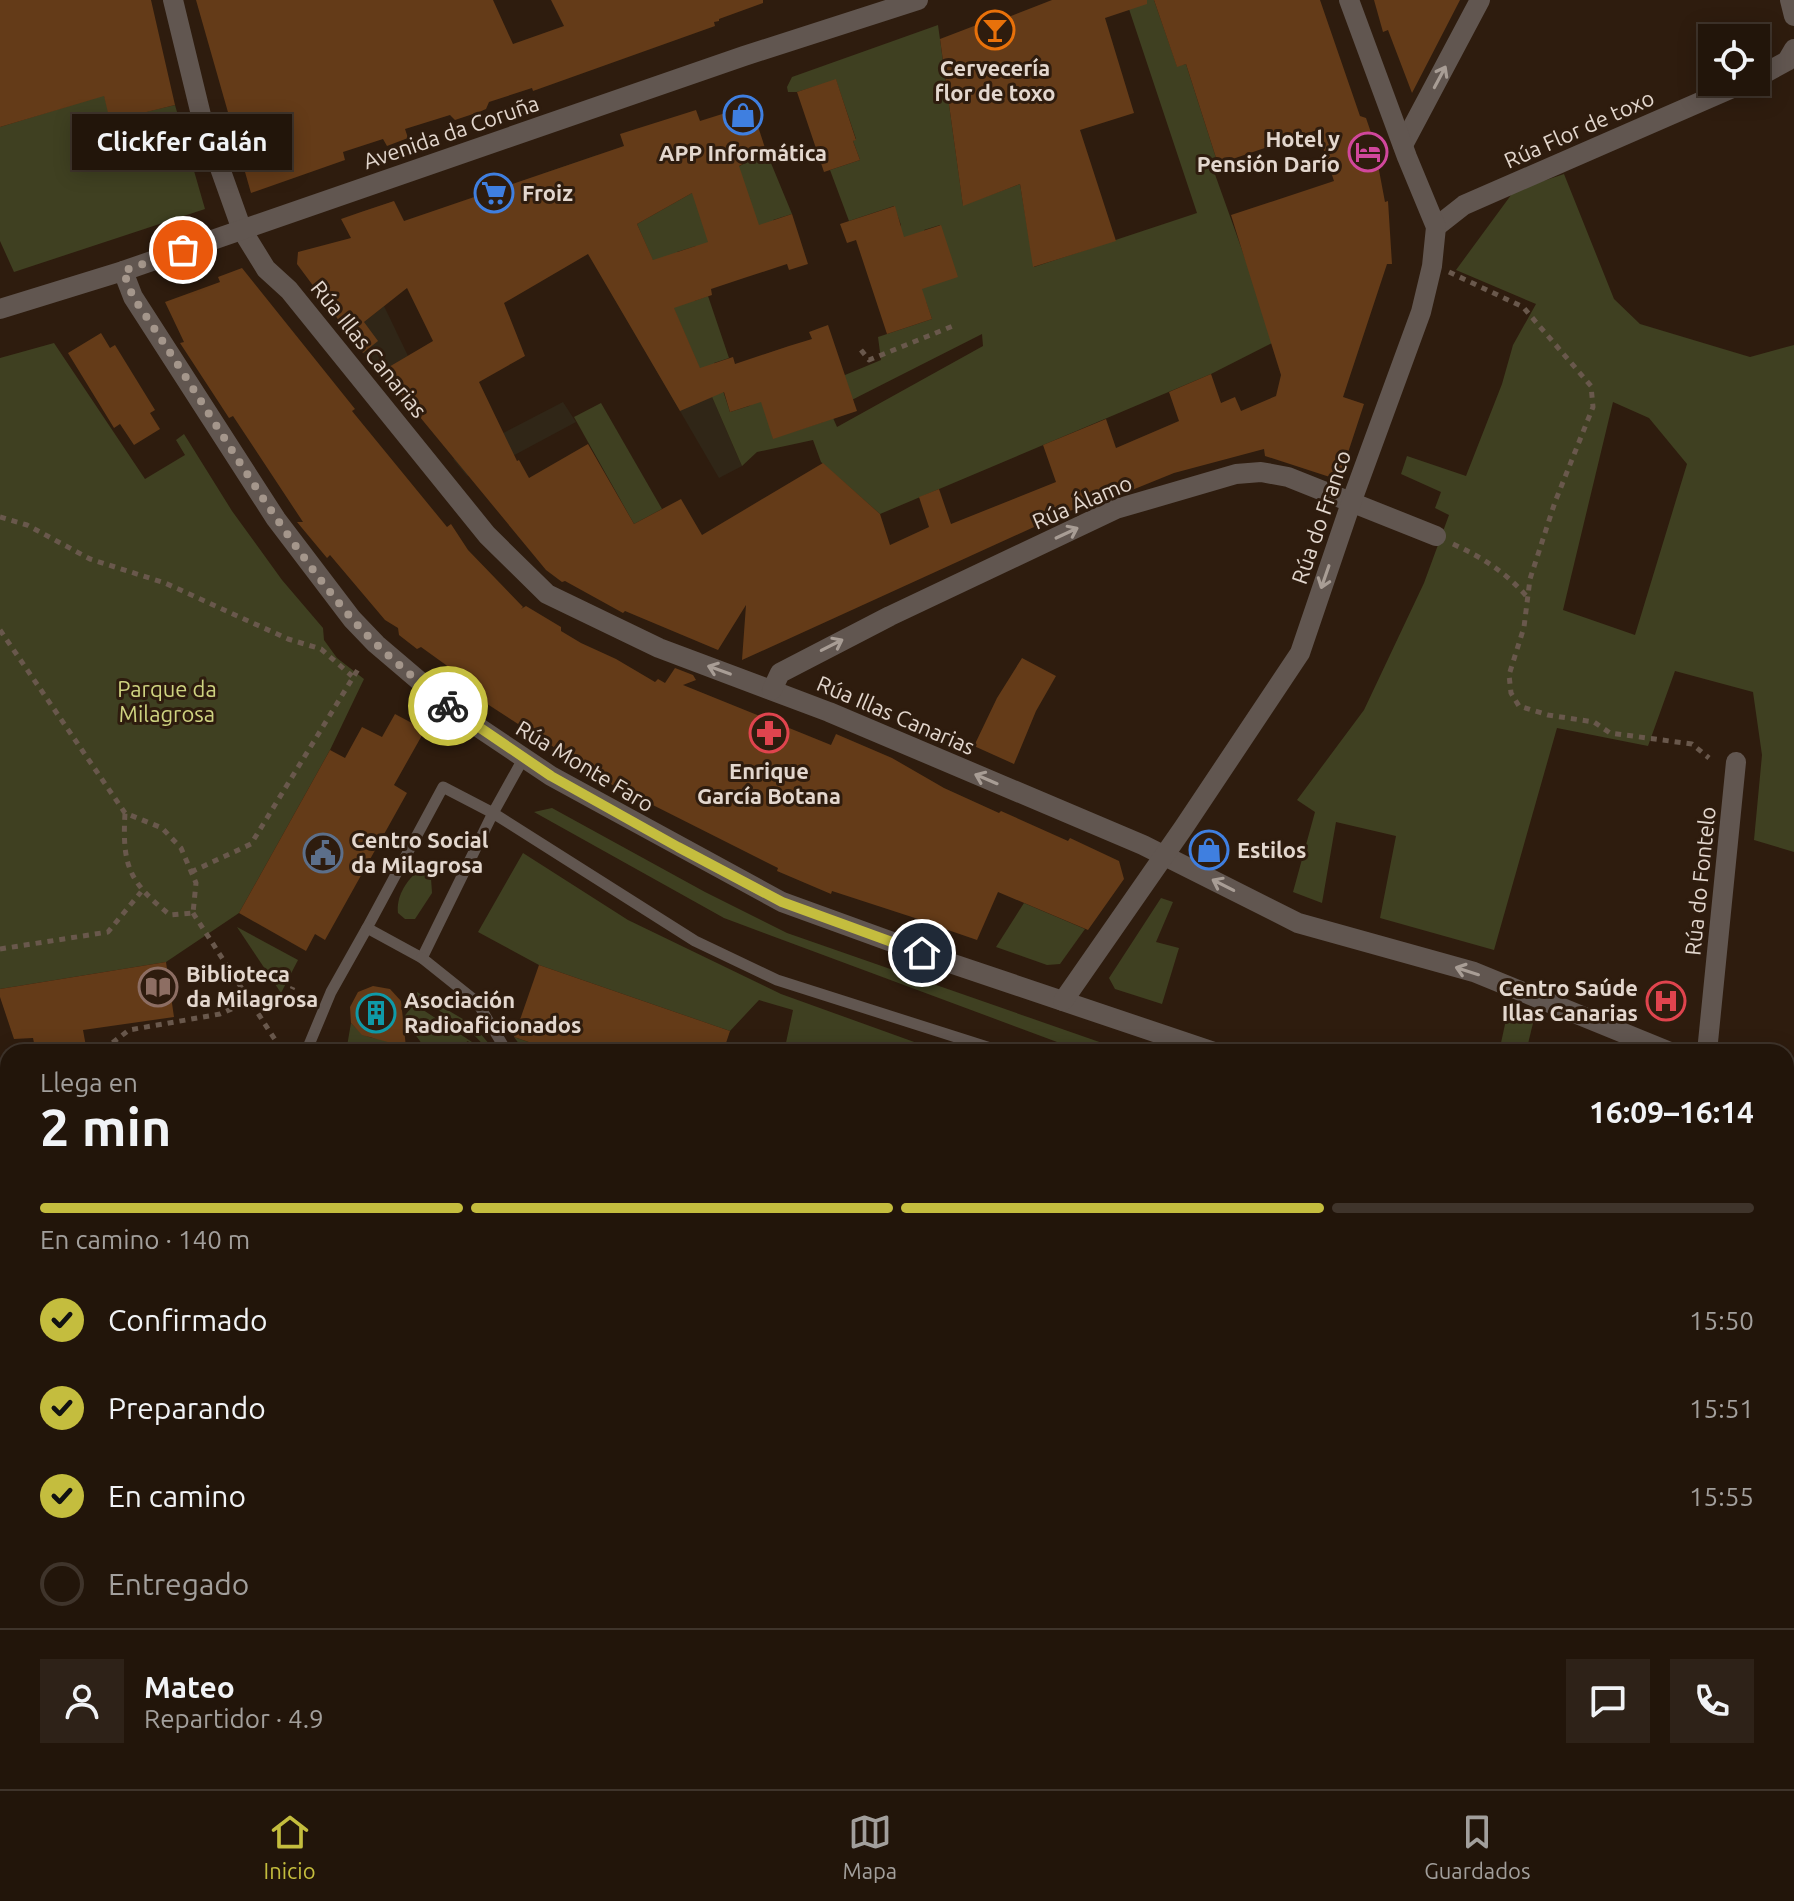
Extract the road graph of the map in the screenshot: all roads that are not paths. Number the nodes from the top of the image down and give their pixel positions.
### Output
1 (173, 0) edge
2 (918, 0) edge
3 (1349, 0) edge
4 (1480, 0) edge
5 (1790, 0) edge
6 (1794, 16) edge
7 (1794, 49) edge
8 (1770, 70) edge
9 (1714, 96) edge
10 (1403, 145) junction
11 (1436, 227) junction
12 (242, 230) junction
13 (123, 271) junction
14 (0, 309) edge
15 (1351, 503) junction
16 (1436, 536) road end
17 (772, 690) junction
18 (523, 759) junction
19 (1736, 762) dead end
20 (493, 813) junction
21 (1165, 855) junction
22 (367, 928) junction
23 (422, 958) junction
24 (1063, 1001) junction
25 (309, 1044) edge
26 (502, 1044) edge
27 (978, 1044) edge
28 (1190, 1044) edge
29 (1650, 1044) edge
30 (1708, 1044) edge

1 - 12 street, Rúa Illas Canarias
2 - 12 street, Avenida da Coruña
3 - 10 street, Rúa do Franco
10 -> 4 street
5 - 6 street
7 - 8 street
9 - 11 street, Rúa Flor de toxo
10 - 11 street, Rúa do Franco
11 - 15 street, Rúa do Franco
12 - 13 street, Avenida da Coruña
17 -> 12 street, Rúa Illas Canarias
13 - 14 street, Avenida da Coruña
13 - 18 street, Rúa Monte Faro
15 - 16 street, Rúa Álamo
17 -> 15 street, Rúa Álamo
15 -> 21 street, Rúa do Franco
21 -> 17 street, Rúa Illas Canarias
18 - 20 lane
18 - 24 street, Rúa Monte Faro
19 - 30 street, Rúa do Fontelo
20 - 22 lane
20 - 23 lane
20 - 27 lane
21 - 24 street, Rúa do Franco
29 -> 21 street, Rúa Illas Canarias
22 - 23 lane
22 - 25 lane
23 - 26 lane
24 - 28 street, Rúa Monte Faro

